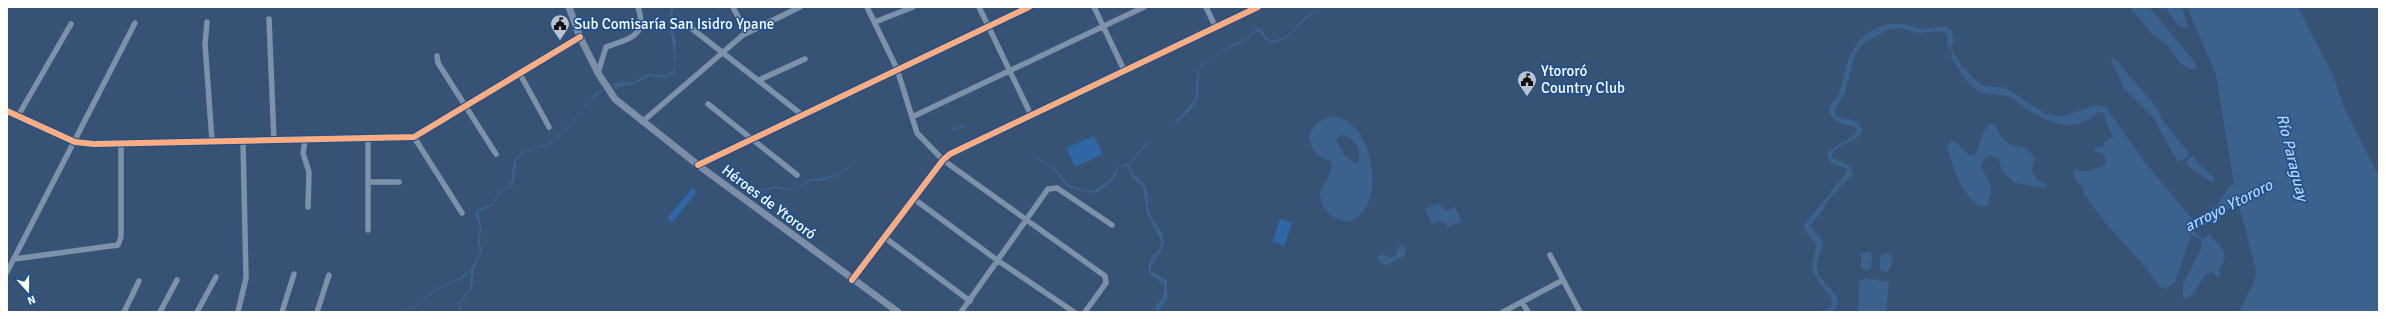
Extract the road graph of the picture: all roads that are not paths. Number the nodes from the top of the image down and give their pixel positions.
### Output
1 (569, 7) edge
2 (638, 7) edge
3 (734, 7) edge
4 (800, 7) edge
5 (867, 7) edge
6 (913, 7) edge
7 (979, 7) edge
8 (1029, 7) edge
9 (1094, 7) edge
10 (1144, 7) edge
11 (1206, 7) edge
12 (1258, 7) edge
13 (788, 10) edge
14 (269, 19) dead end
15 (207, 22) dead end
16 (875, 22) junction
17 (136, 23) dead end
18 (71, 24) dead end
19 (686, 24) dead end
20 (988, 25) junction
21 (1103, 26) junction
22 (1215, 26) junction
23 (746, 33) junction
24 (580, 37) junction
25 (724, 52) junction
26 (437, 56) dead end
27 (805, 59) dead end
28 (897, 69) junction
29 (1011, 70) junction
30 (1124, 70) junction
31 (598, 73) junction
32 (520, 74) junction
33 (759, 80) junction
34 (708, 104) dead end
35 (466, 106) junction
36 (7, 111) edge
37 (801, 114) junction
38 (1031, 115) junction
39 (18, 116) junction
40 (912, 117) junction
41 (642, 122) junction
42 (550, 127) dead end
43 (414, 137) junction
44 (752, 139) junction
45 (368, 140) junction
46 (212, 141) junction
47 (274, 141) junction
48 (305, 141) junction
49 (75, 142) junction
50 (243, 142) junction
51 (121, 143) junction
52 (496, 154) dead end
53 (943, 160) junction
54 (698, 165) junction
55 (797, 175) dead end
56 (368, 182) junction
57 (399, 182) dead end
58 (914, 199) junction
59 (308, 207) dead end
60 (462, 213) dead end
61 (1025, 219) junction
62 (1112, 225) dead end
63 (368, 230) dead end
64 (884, 237) junction
65 (1550, 255) dead end
66 (14, 260) junction
67 (997, 260) junction
68 (7, 272) edge
69 (294, 274) dead end
70 (329, 275) dead end
71 (216, 277) dead end
72 (177, 280) dead end
73 (852, 280) junction
74 (1564, 280) junction
75 (139, 281) dead end
76 (970, 301) junction
77 (1522, 302) junction
78 (124, 312) edge
79 (160, 312) edge
80 (197, 312) edge
81 (238, 312) edge
82 (282, 312) edge
83 (317, 312) edge
84 (898, 312) edge
85 (962, 312) edge
86 (1074, 312) edge
87 (1085, 312) edge
88 (1503, 312) edge
89 (1528, 312) edge
90 (1580, 312) edge

1 - 24 main road, Héroes de Ytororó
2 - 31 street
3 - 23 street
4 - 13 street
5 - 16 street
6 - 16 street
7 - 20 street
8 - 20 street
9 - 21 street
10 - 21 street
11 - 22 street
12 - 22 street
13 - 23 street
14 - 47 street
15 - 46 street
16 - 28 street
17 - 49 street
18 - 39 street
19 - 25 street
20 - 28 street
20 - 29 street
21 - 29 street
21 - 30 street
22 - 30 street
23 - 25 street
24 - 31 main road, Héroes de Ytororó
24 - 32 street
25 - 33 street
25 - 41 street
26 - 35 street
27 - 33 street
28 - 37 street
28 - 40 street
29 - 38 street
29 - 40 street
30 - 38 street
31 - 41 main road, Héroes de Ytororó
32 - 35 street
32 - 42 street
33 - 37 street
34 - 44 street
35 - 43 street
35 - 52 street
36 - 39 street
37 - 44 street
38 - 53 street
39 - 49 street
40 - 53 street
41 - 54 main road, Héroes de Ytororó
43 - 45 street
43 - 60 street
44 - 54 street
44 - 55 street
45 - 48 street
45 - 56 street
46 - 50 street
46 - 51 street
47 - 48 street
47 - 50 street
48 - 59 street
49 - 51 street
49 - 66 street
50 - 81 street
51 - 66 street
53 - 58 street
53 - 61 street
54 - 73 main road, Héroes de Ytororó
56 - 57 street
56 - 63 street
58 - 64 street
58 - 67 street
61 - 62 street
61 - 67 street
61 - 87 street
64 - 73 street
64 - 76 street
65 - 74 street
66 - 68 street
67 - 76 street
67 - 86 street
69 - 82 street
70 - 83 street
71 - 80 street
72 - 79 street
73 - 84 main road, Héroes de Ytororó
74 - 77 street
74 - 90 street
75 - 78 street
76 - 85 street
77 - 88 street
77 - 89 street

